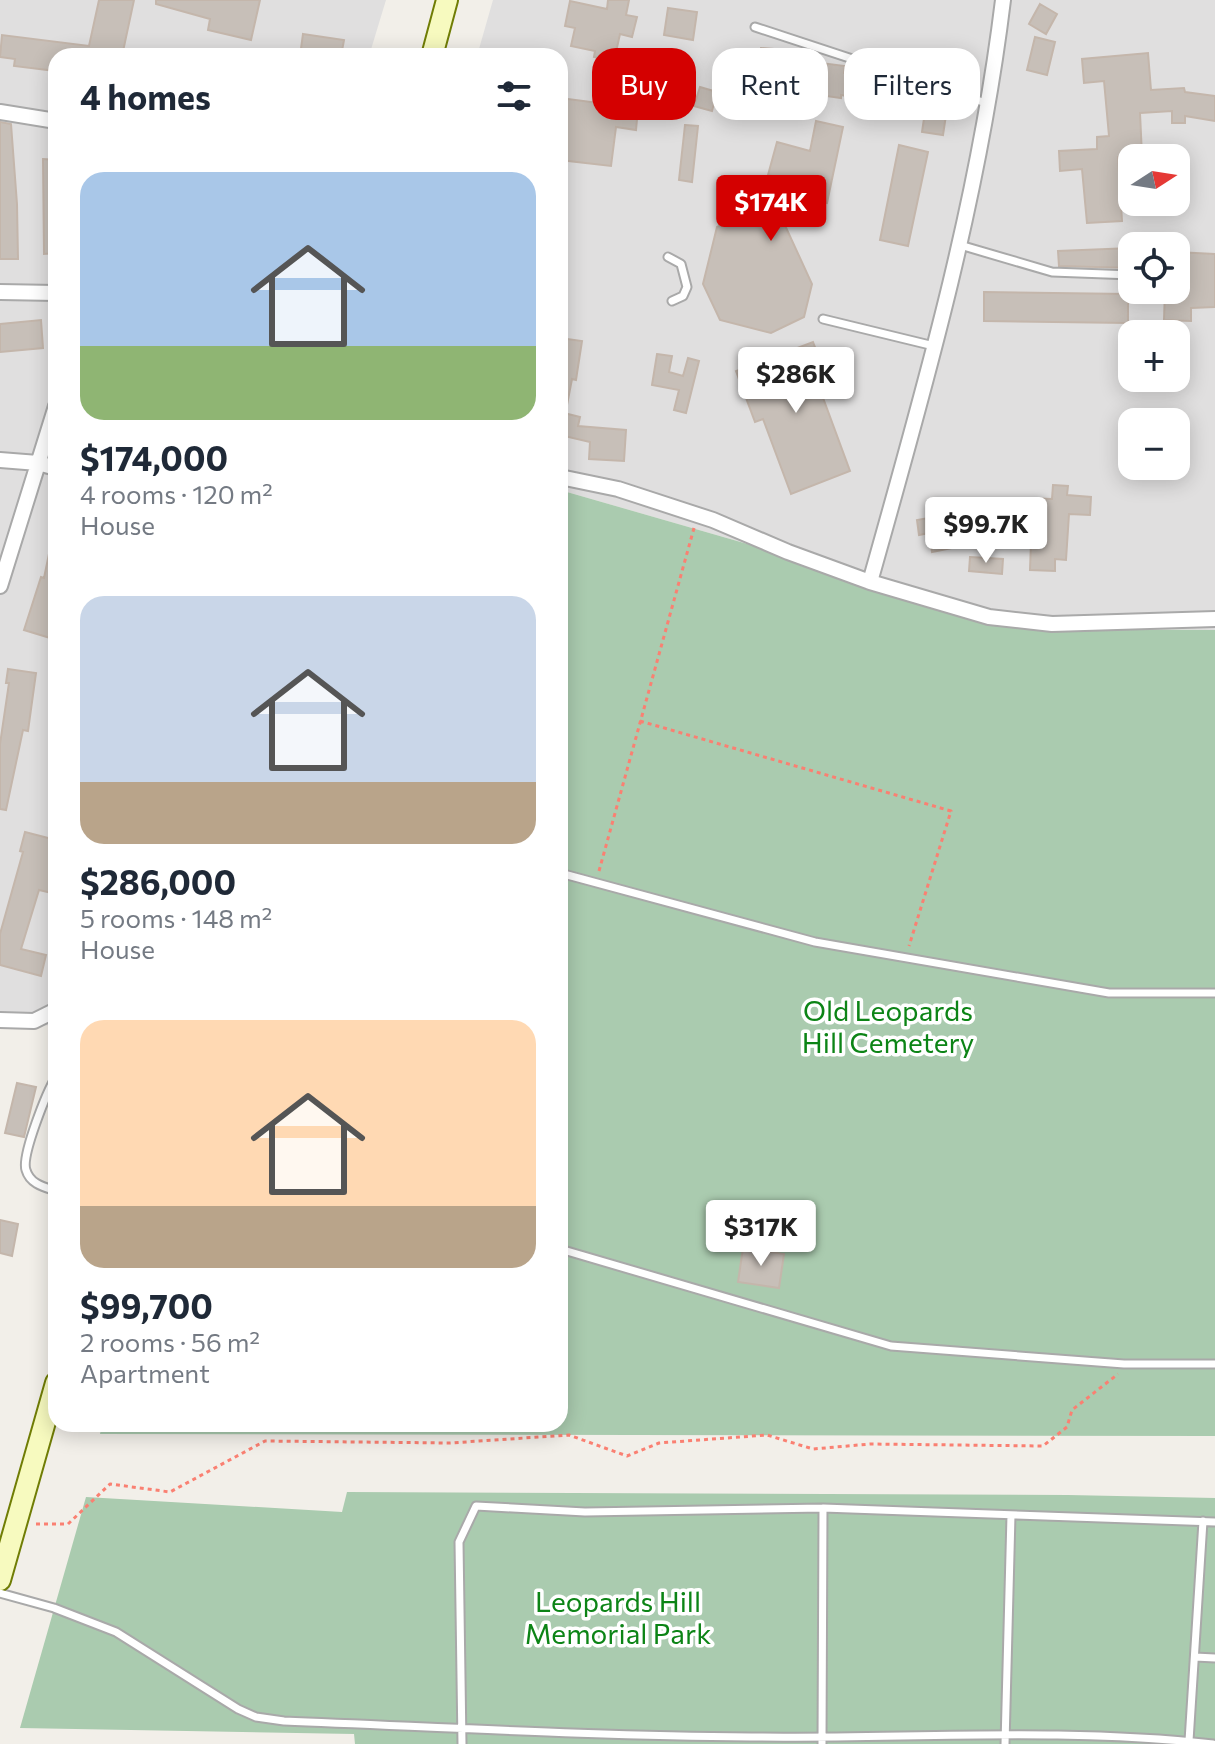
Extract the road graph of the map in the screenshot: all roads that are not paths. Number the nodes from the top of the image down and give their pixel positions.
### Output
1 (447, 0) edge
2 (1003, 0) edge
3 (755, 27) dead end
4 (434, 48) edge
5 (989, 104) junction
6 (0, 112) edge
7 (48, 120) edge
8 (960, 245) junction
9 (668, 257) dead end
10 (1118, 274) edge
11 (0, 292) edge
12 (48, 293) edge
13 (672, 301) dead end
14 (823, 319) dead end
15 (936, 347) junction
16 (48, 431) edge
17 (0, 460) edge
18 (38, 463) junction
19 (48, 466) edge
20 (568, 479) edge
21 (870, 582) junction
22 (0, 586) edge
23 (1215, 619) edge
24 (568, 875) edge
25 (1215, 993) edge
26 (48, 1014) edge
27 (0, 1020) edge
28 (48, 1098) edge
29 (48, 1188) edge
30 (568, 1251) edge
31 (1215, 1364) edge
32 (48, 1411) edge
33 (823, 1508) junction
34 (1011, 1515) junction
35 (1203, 1521) junction
36 (1215, 1522) edge
37 (0, 1580) edge
38 (0, 1593) edge
39 (1195, 1657) junction
40 (1215, 1658) edge
41 (461, 1729) junction
42 (1005, 1740) edge
43 (822, 1741) edge
44 (1189, 1741) junction
45 (462, 1744) edge
46 (1213, 1744) edge

1 - 4 main road
2 - 5 street
3 - 5 lane
5 - 8 street
6 - 7 street
8 - 10 lane
8 - 15 street
9 - 13 lane
11 - 12 street
14 - 15 lane
15 - 21 street
16 - 18 street
17 - 18 street
18 - 19 street
18 - 22 street
20 - 21 street
21 - 23 street
24 - 25 lane
26 - 27 street
28 - 29 lane
30 - 31 lane
32 - 37 main road
33 - 34 lane
33 - 41 lane
33 - 43 lane
34 - 35 lane
34 - 42 lane
35 - 36 lane
35 - 39 lane
38 - 41 lane
39 - 40 lane
39 - 44 lane
41 - 43 lane
41 - 45 lane
42 - 43 lane
42 - 44 lane
44 - 46 lane

